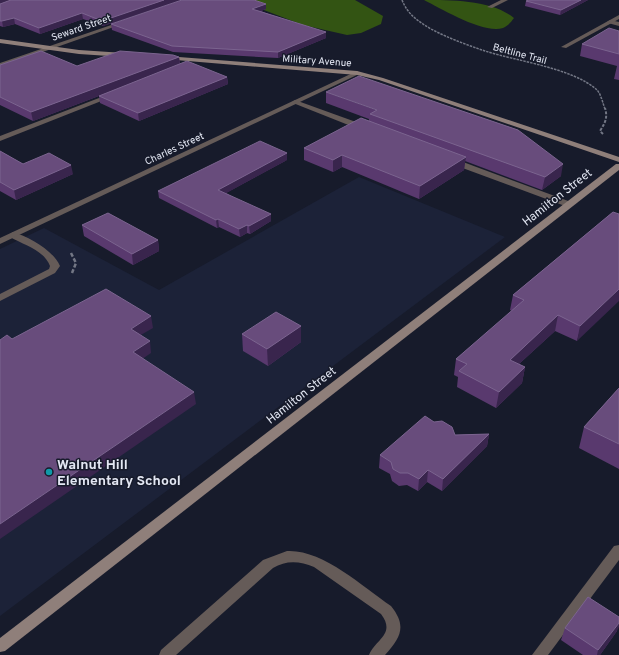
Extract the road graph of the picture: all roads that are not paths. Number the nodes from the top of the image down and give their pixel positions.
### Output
1 (505, 0) edge
2 (490, 7) dead end
3 (619, 17) edge
4 (132, 20) edge
5 (610, 22) junction
6 (619, 24) edge
7 (0, 41) edge
8 (48, 48) junction
9 (564, 48) dead end
10 (131, 56) edge
11 (161, 58) edge
12 (199, 61) junction
13 (0, 65) edge
14 (182, 68) edge
15 (357, 73) junction
16 (116, 94) edge
17 (295, 102) junction
18 (373, 131) edge
19 (0, 139) edge
20 (444, 158) edge
21 (619, 160) edge
22 (619, 166) edge
23 (568, 204) junction
24 (13, 235) junction
25 (0, 241) edge
26 (0, 298) edge
27 (619, 550) edge
28 (0, 646) edge
29 (166, 655) edge
30 (376, 655) edge
31 (539, 655) edge

1 - 2 street
3 - 5 street
4 - 8 street, Seward Street
5 - 6 street
5 - 9 street
7 - 8 street
8 - 10 street
8 - 13 street, Seward Street
11 - 12 street, Military Avenue
12 - 14 street
12 - 15 street, Military Avenue
15 - 17 street, Charles Street
15 - 21 street, Military Avenue
16 - 19 street
17 - 18 street
17 - 24 street, Charles Street
20 - 23 street
22 - 23 street, Hamilton Street
23 - 28 street, Hamilton Street
24 - 25 street, Charles Street
24 - 26 street
27 - 31 street
29 - 30 street

